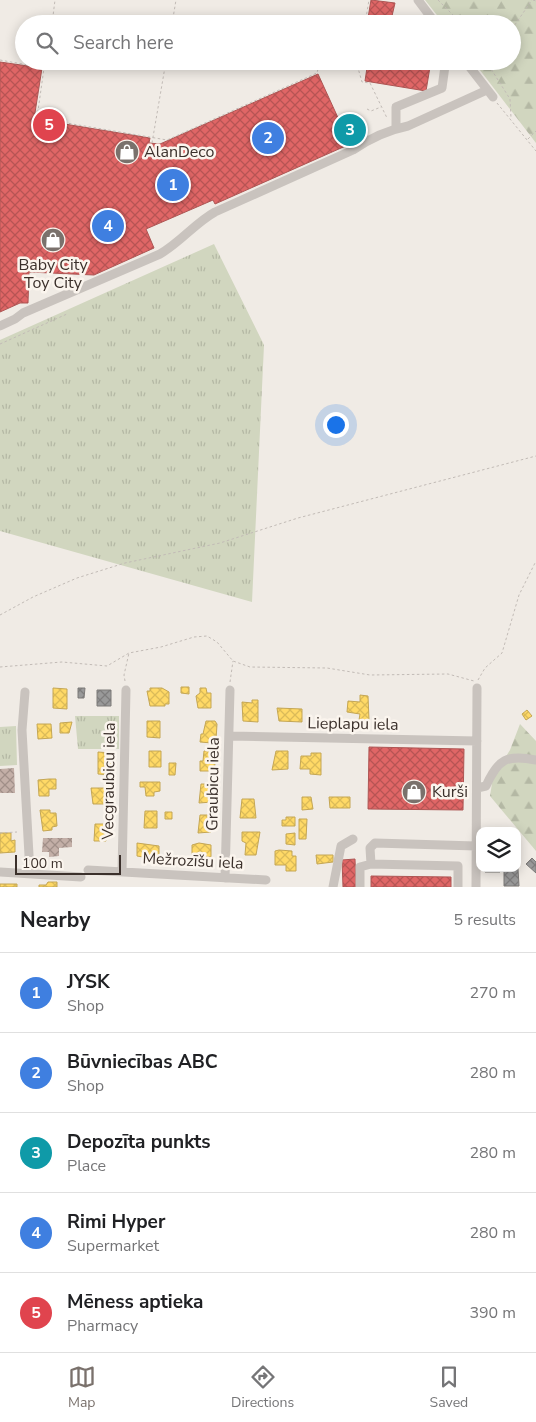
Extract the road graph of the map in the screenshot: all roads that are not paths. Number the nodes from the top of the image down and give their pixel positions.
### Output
1 (418, 0) edge
2 (429, 15) edge
3 (444, 70) edge
4 (472, 70) edge
5 (487, 90) junction
6 (493, 98) road end
7 (394, 129) junction
8 (0, 326) edge
9 (477, 688) dead end
10 (126, 690) road end
11 (230, 690) road end
12 (25, 692) dead end
13 (229, 736) junction
14 (477, 742) junction
15 (536, 760) edge
16 (477, 788) junction
17 (476, 827) edge
18 (353, 839) dead end
19 (476, 846) edge
20 (371, 864) junction
21 (0, 872) edge
22 (30, 872) junction
23 (122, 872) junction
24 (476, 872) edge
25 (225, 878) junction
26 (266, 880) dead end
27 (333, 887) edge
28 (360, 887) edge
29 (458, 887) edge
30 (476, 887) edge

1 - 2 street
3 - 7 street
4 - 5 street
5 - 6 street
5 - 7 street
7 - 8 street
9 - 14 street
10 - 23 street, Vecgraubicu iela
11 - 13 street, Graubicu iela
12 - 22 street
13 - 14 street, Lieplapu iela
13 - 25 street, Graubicu iela
14 - 16 street
15 - 16 street
16 - 17 street
18 - 27 street
19 - 20 street
20 - 28 street
20 - 29 street
21 - 22 street, Mežrozīšu iela
22 - 23 street, Mežrozīšu iela
23 - 25 street, Mežrozīšu iela
24 - 30 street
25 - 26 street, Mežrozīšu iela

